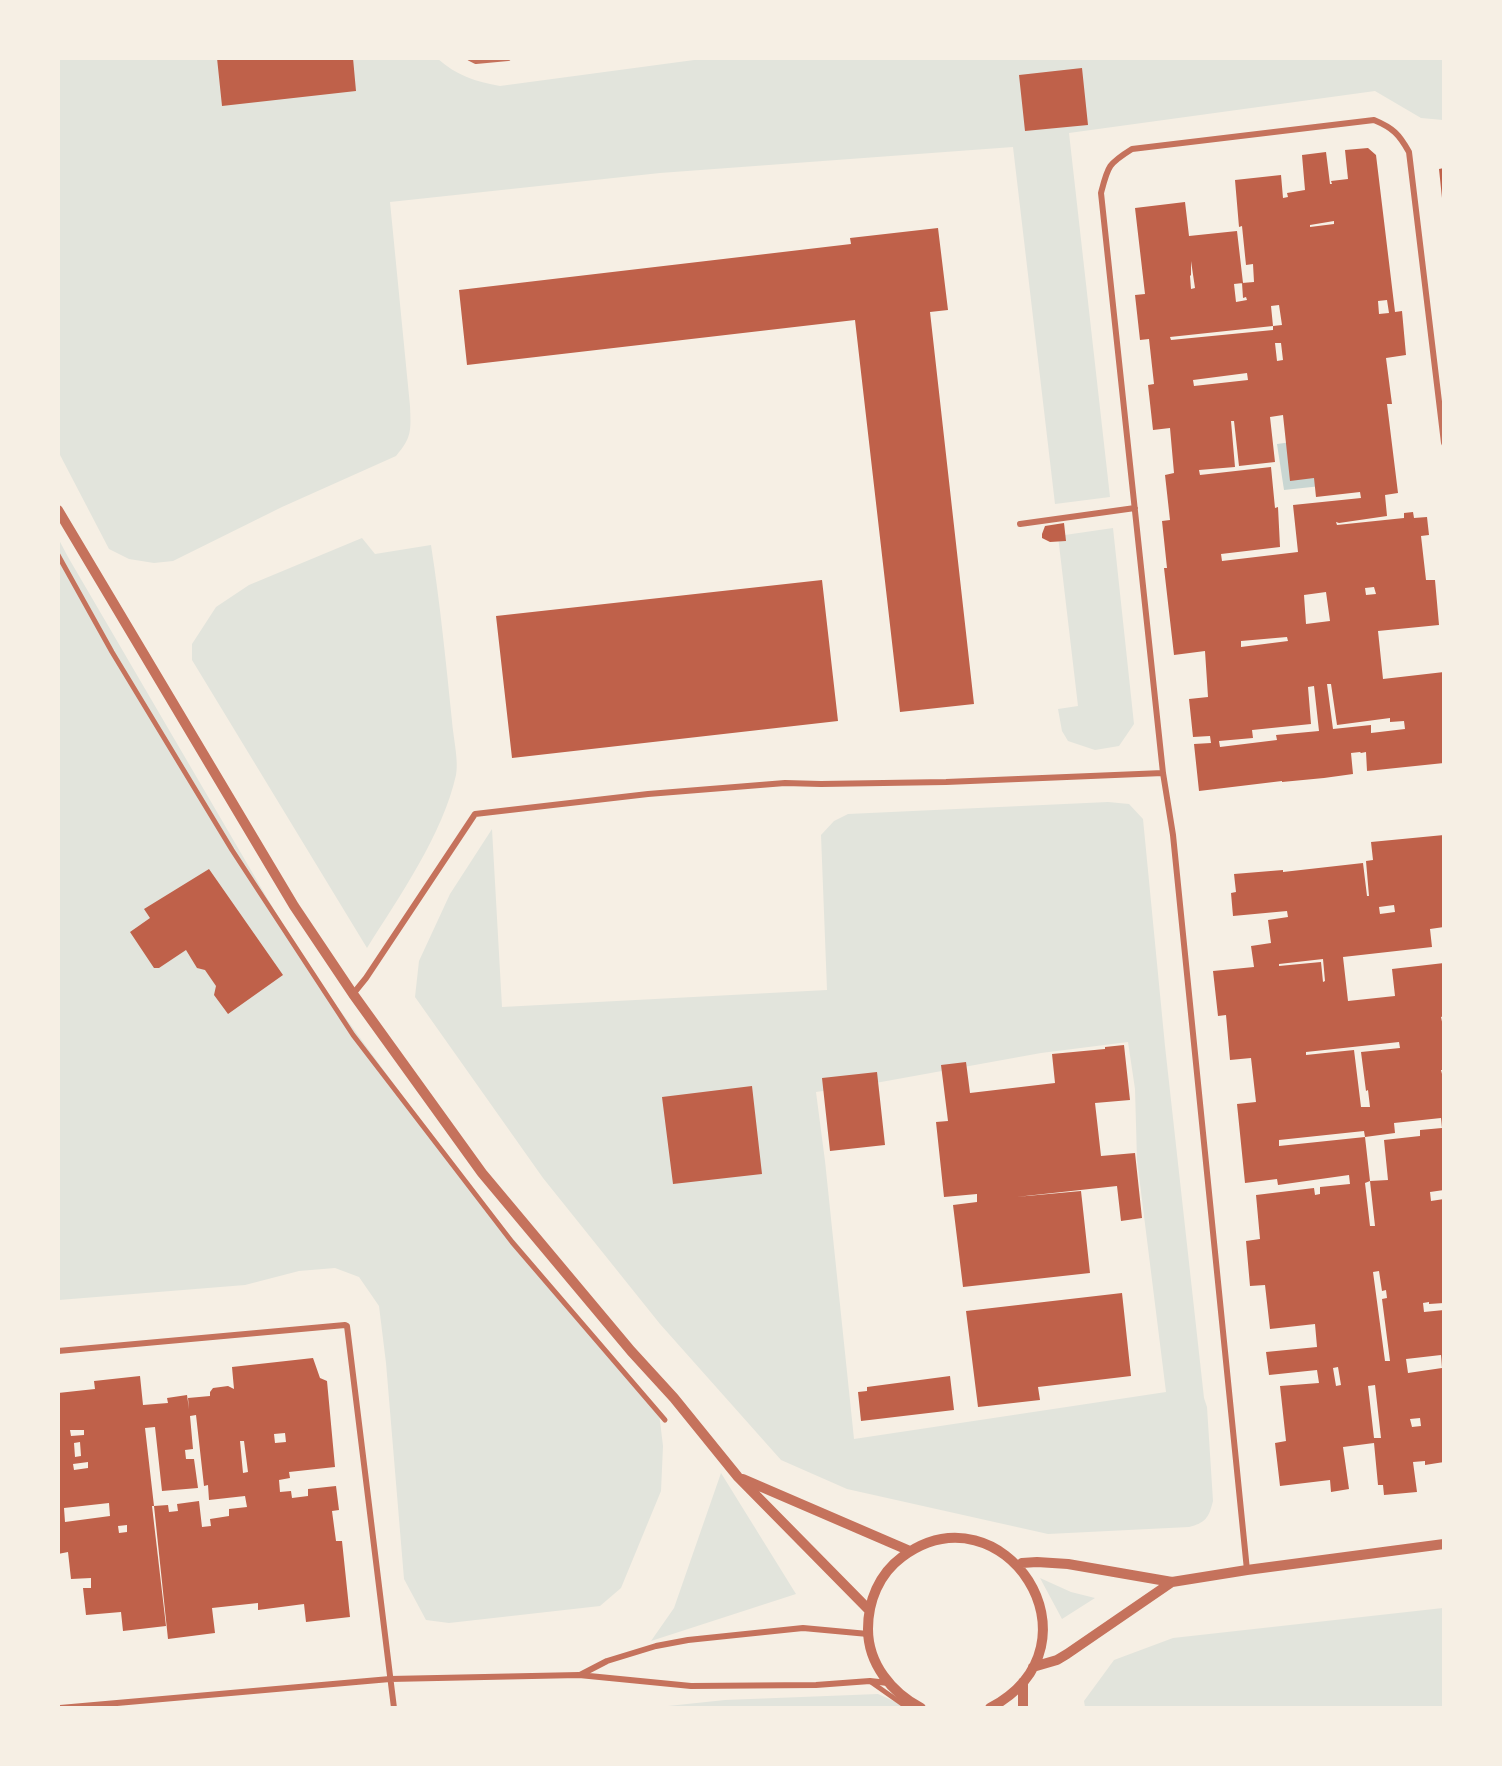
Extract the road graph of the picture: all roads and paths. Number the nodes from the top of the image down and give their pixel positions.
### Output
1 (470, 58) edge
2 (508, 58) edge
3 (1443, 443) edge
4 (1135, 508) junction
5 (58, 510) edge
6 (1020, 524) dead end
7 (58, 555) edge
8 (1163, 773) junction
9 (353, 994) junction
10 (58, 1352) edge
11 (665, 1420) dead end
12 (738, 1477) junction
13 (1443, 1544) edge
14 (910, 1551) junction
15 (1018, 1566) junction
16 (1247, 1570) junction
17 (1172, 1582) junction
18 (869, 1610) junction
19 (868, 1634) junction
20 (1033, 1667) junction
21 (579, 1675) junction
22 (390, 1679) junction
23 (870, 1681) junction
24 (1023, 1682) junction
25 (888, 1683) junction
26 (60, 1707) edge
27 (393, 1707) edge
28 (908, 1707) edge
29 (921, 1707) edge
30 (990, 1707) edge
31 (1023, 1707) edge

1 - 2 street
3 - 4 street
4 - 6 street
4 - 8 street
5 - 9 street
7 - 11 street
8 - 9 street
8 - 16 street
9 - 12 street
10 - 22 street
12 - 14 street
12 - 18 street
13 - 16 street
14 - 15 street
14 - 18 street
15 - 17 street
15 - 20 street
16 - 17 street
17 - 20 street
18 - 19 street
19 - 21 street
19 - 25 street
20 - 24 street
21 - 22 street
21 - 23 street
22 - 26 street
22 - 27 street
23 - 25 street
23 - 28 street
24 - 30 street
24 - 31 street
25 - 29 street

